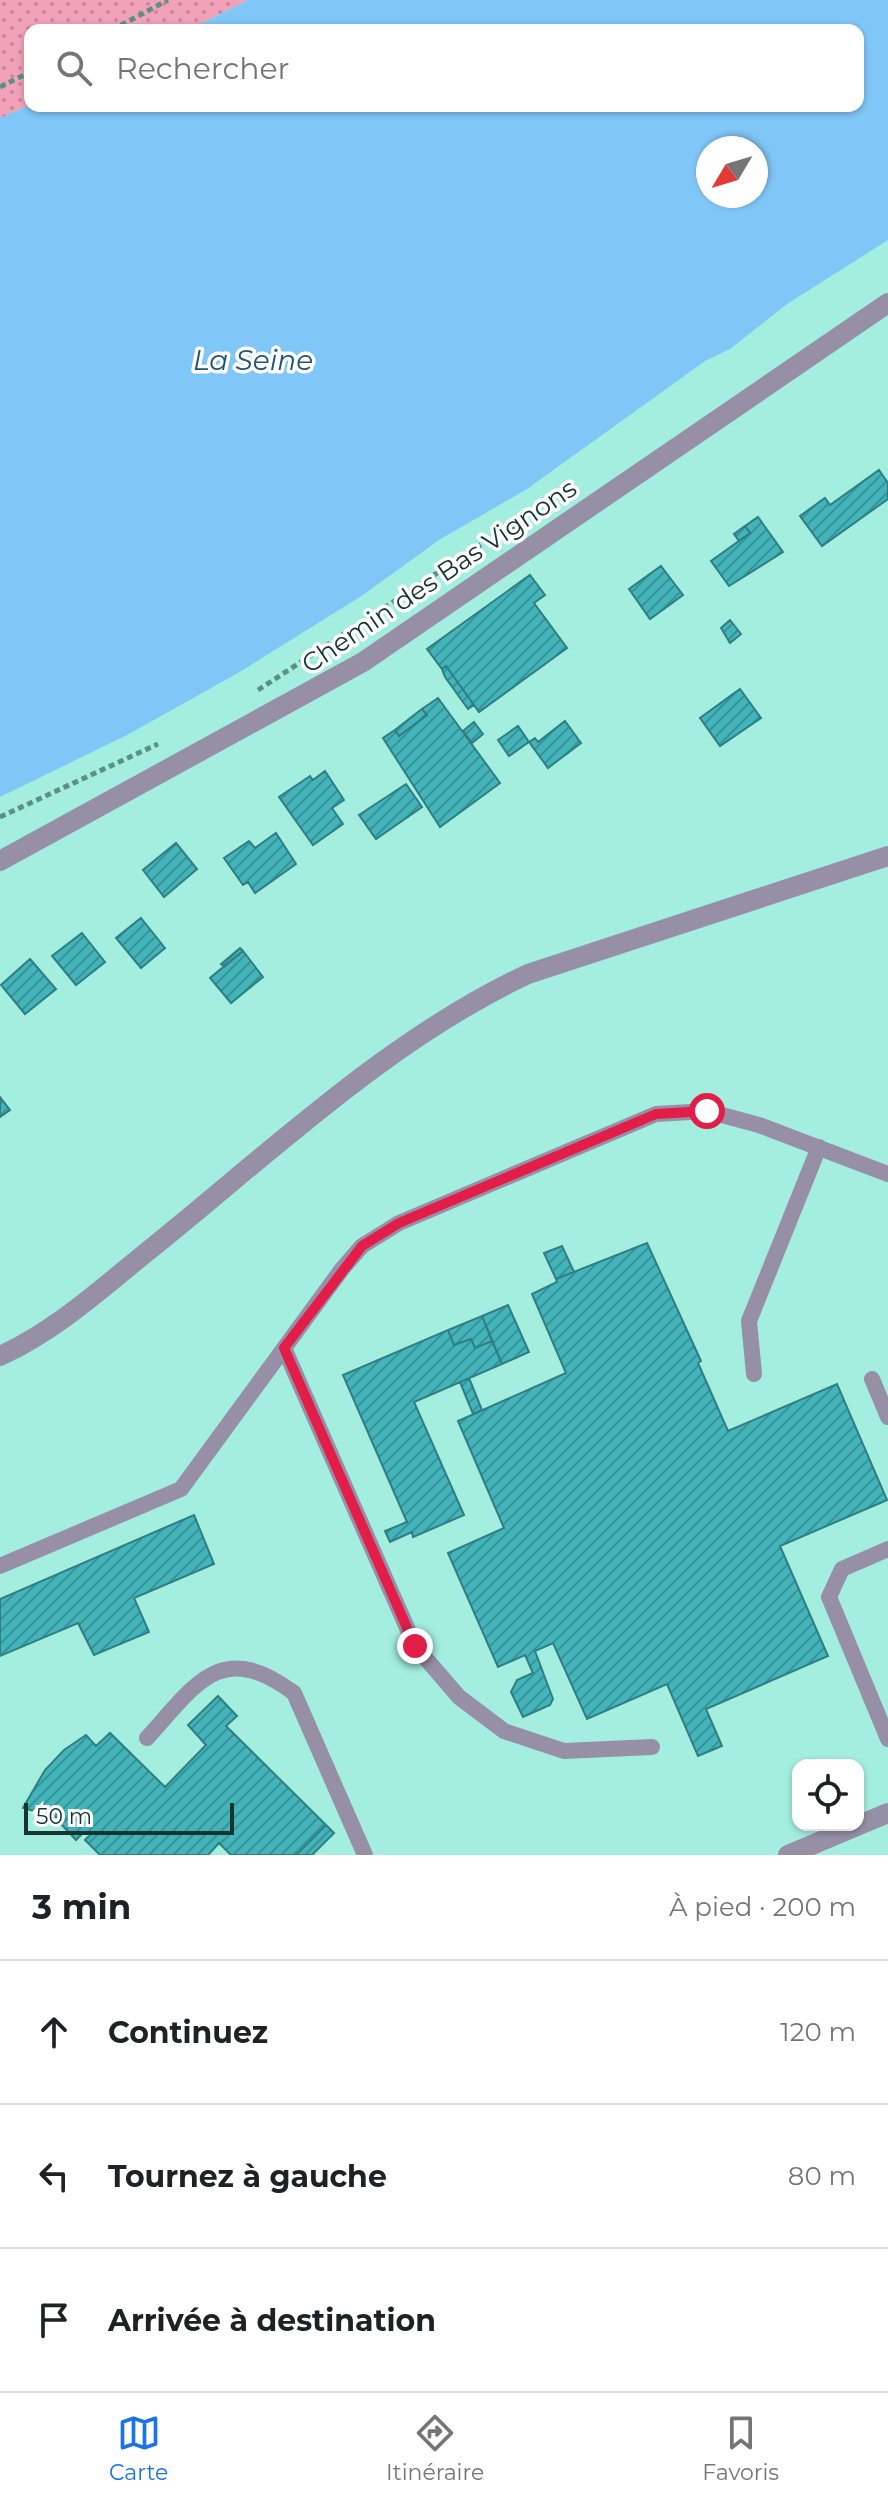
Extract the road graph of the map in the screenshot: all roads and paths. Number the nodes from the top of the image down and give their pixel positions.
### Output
1 (168, 0) edge
2 (123, 24) edge
3 (24, 75) edge
4 (0, 87) edge
5 (888, 303) edge
6 (523, 522) dead end
7 (248, 696) dead end
8 (170, 739) dead end
9 (0, 817) edge
10 (888, 856) edge
11 (0, 861) edge
12 (819, 1147) junction
13 (888, 1174) edge
14 (284, 1348) junction
15 (0, 1356) edge
16 (754, 1374) dead end
17 (872, 1379) dead end
18 (888, 1417) edge
19 (888, 1549) edge
20 (0, 1566) edge
21 (886, 1730) edge
22 (147, 1738) dead end
23 (652, 1747) dead end
24 (888, 1813) edge
25 (365, 1855) edge
26 (788, 1855) edge

1 - 2 path
3 - 4 path
5 - 11 street, Chemin des Bas Vignons
6 - 7 path
8 - 9 path
10 - 15 street
12 - 13 lane
12 - 14 lane
12 - 16 lane
14 - 20 lane
14 - 23 lane
17 - 18 lane
19 - 21 lane
22 - 25 lane
24 - 26 street

